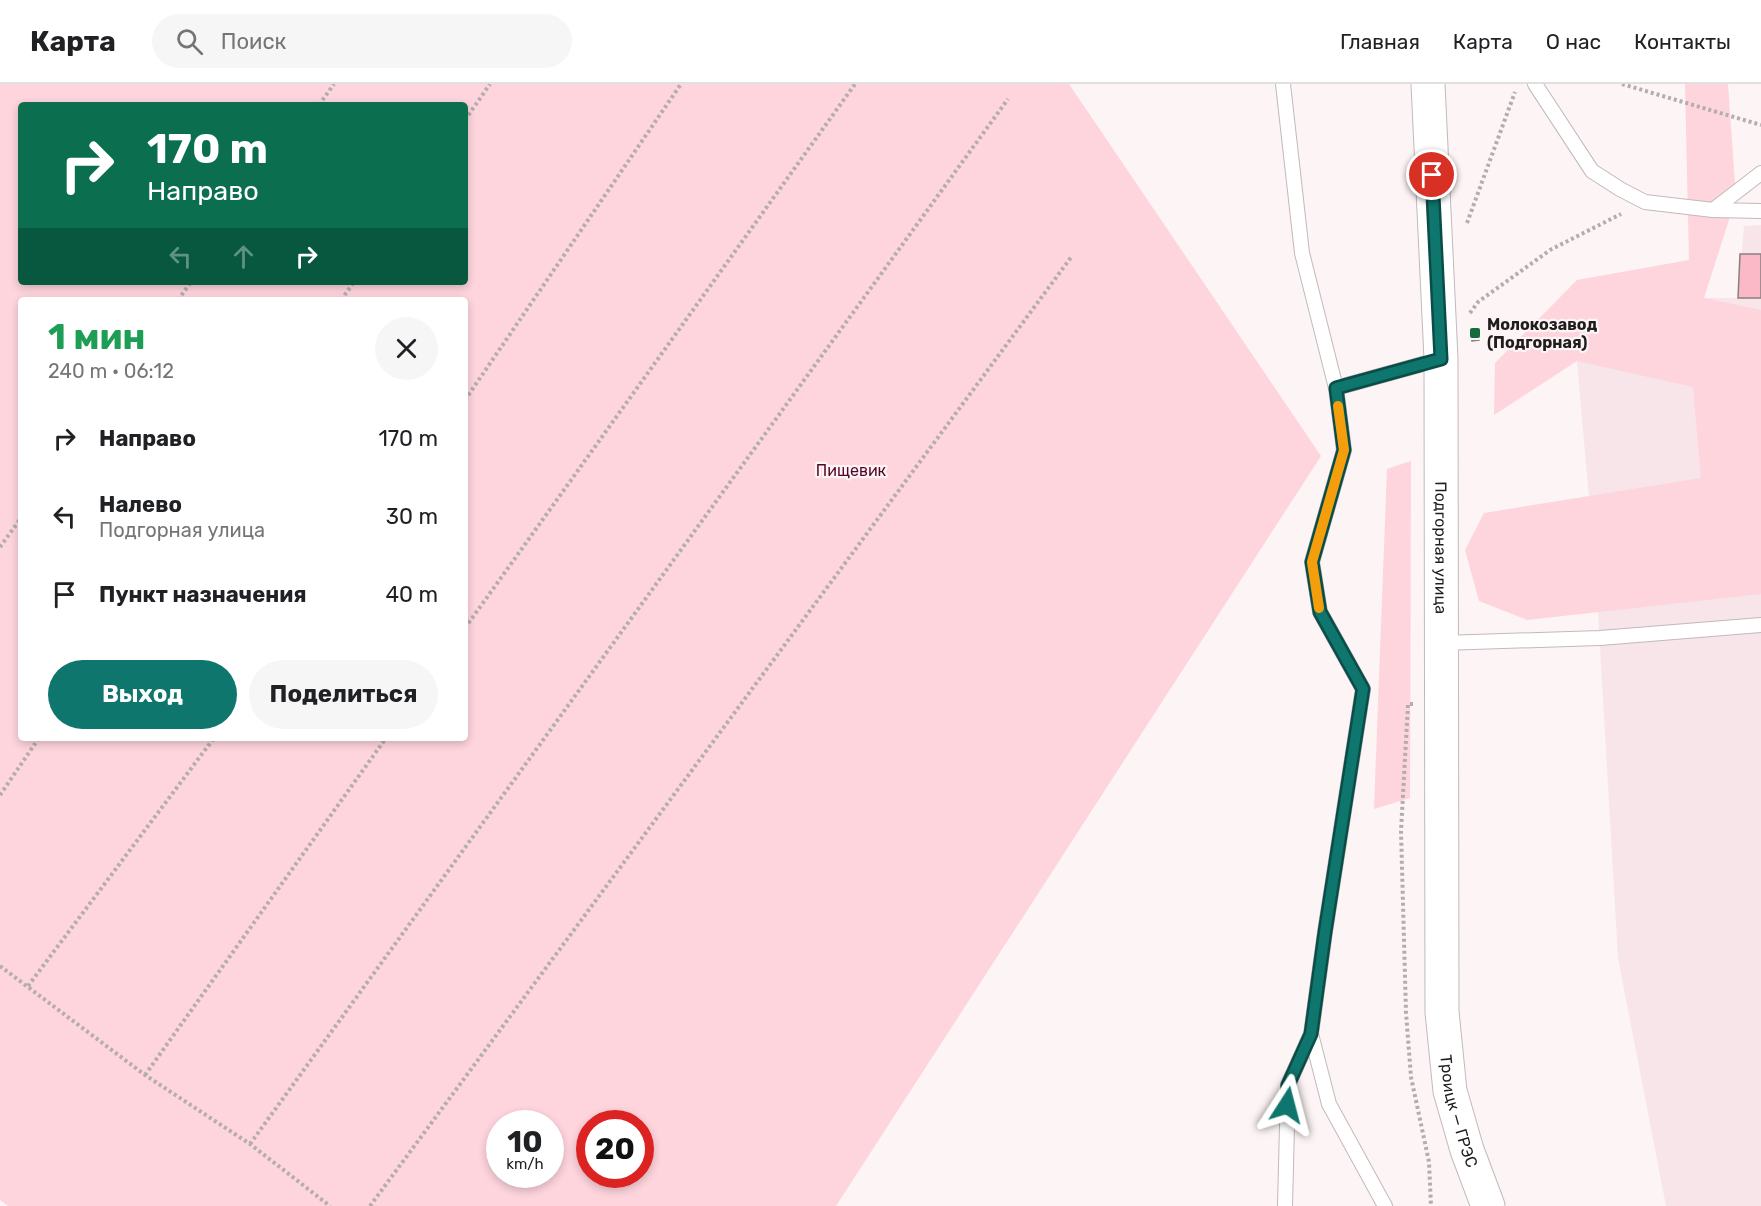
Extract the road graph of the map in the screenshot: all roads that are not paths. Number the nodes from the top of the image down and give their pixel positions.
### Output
1 (1282, 84) edge
2 (1428, 84) edge
3 (1535, 84) edge
4 (1761, 173) edge
5 (1713, 210) junction
6 (1761, 212) edge
7 (1441, 346) junction
8 (1336, 388) junction
9 (1761, 625) edge
10 (1442, 643) junction
11 (1442, 1012) joint
12 (1311, 1034) junction
13 (1285, 1206) edge
14 (1384, 1206) edge
15 (1488, 1206) edge

1 - 8 lane
2 - 7 street, Подгорная улица
3 - 5 lane
4 - 5 lane
5 - 6 lane
7 - 8 lane
7 - 10 street, Подгорная улица
8 - 12 lane
9 - 10 lane
10 - 11 street, Подгорная улица
11 - 15 street, Троицк — ГРЭС
12 - 13 lane
12 - 14 lane

